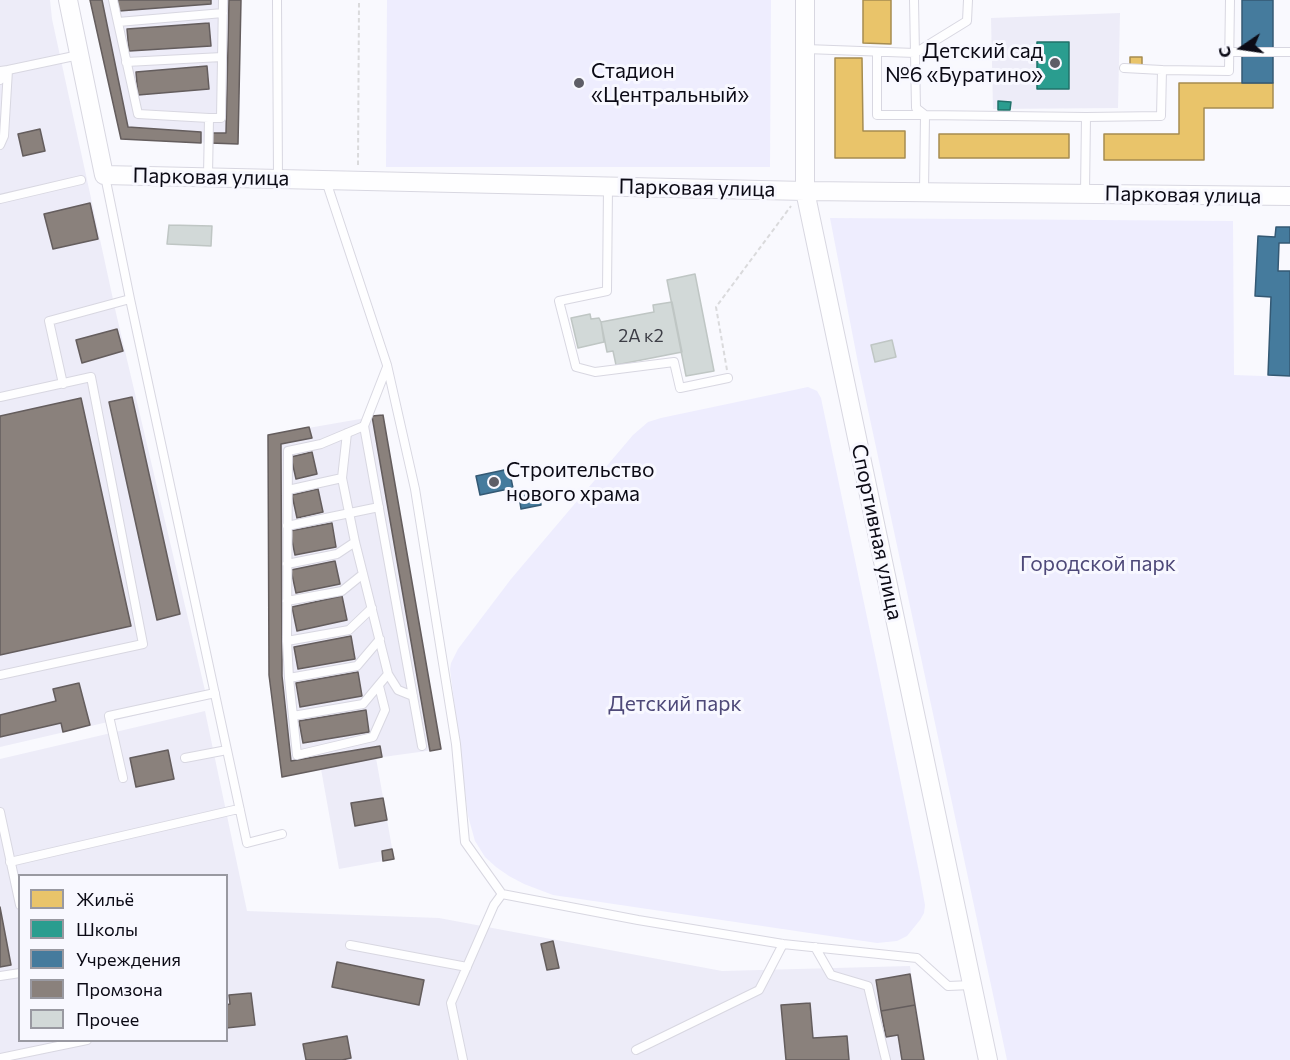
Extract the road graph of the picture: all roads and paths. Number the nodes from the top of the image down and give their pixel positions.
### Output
1 (68, 0) edge
2 (113, 0) edge
3 (223, 0) edge
4 (277, 0) edge
5 (359, 0) edge
6 (805, 0) edge
7 (914, 0) edge
8 (968, 0) edge
9 (1230, 0) edge
10 (223, 13) junction
11 (117, 22) junction
12 (805, 49) junction
13 (1229, 51) junction
14 (877, 52) junction
15 (1290, 52) edge
16 (915, 53) junction
17 (80, 55) junction
18 (222, 57) junction
19 (126, 62) junction
20 (1124, 68) dead end
21 (4, 70) edge
22 (1162, 70) junction
23 (0, 80) edge
24 (925, 115) junction
25 (1086, 117) junction
26 (208, 118) junction
27 (0, 145) edge
28 (104, 175) junction
29 (208, 177) junction
30 (278, 178) junction
31 (326, 179) junction
32 (81, 180) dead end
33 (357, 181) junction
34 (608, 186) junction
35 (805, 191) junction
36 (924, 192) junction
37 (1085, 194) junction
38 (1290, 196) edge
39 (0, 199) edge
40 (130, 299) junction
41 (387, 365) junction
42 (728, 378) joint
43 (63, 384) junction
44 (0, 397) edge
45 (364, 426) junction
46 (348, 433) junction
47 (342, 478) junction
48 (288, 490) junction
49 (379, 507) junction
50 (348, 513) junction
51 (287, 526) junction
52 (355, 542) junction
53 (287, 564) junction
54 (363, 574) junction
55 (287, 601) junction
56 (372, 608) junction
57 (380, 639) junction
58 (287, 641) junction
59 (388, 674) junction
60 (0, 675) edge
61 (289, 678) junction
62 (379, 686) junction
63 (215, 693) junction
64 (413, 696) junction
65 (293, 716) junction
66 (422, 746) dead end
67 (227, 750) junction
68 (185, 758) dead end
69 (123, 778) dead end
70 (240, 810) junction
71 (0, 812) edge
72 (282, 834) dead end
73 (10, 861) junction
74 (502, 894) junction
75 (18, 896) edge
76 (783, 944) junction
77 (350, 945) dead end
78 (814, 947) junction
79 (467, 967) junction
80 (18, 973) edge
81 (0, 976) edge
82 (973, 985) junction
83 (82, 1042) edge
84 (636, 1050) dead end
85 (0, 1058) edge
86 (463, 1060) edge
87 (886, 1060) edge
88 (988, 1060) edge

1 - 17 street
2 - 11 lane
3 - 10 lane
4 - 30 lane
5 - 33 path
6 - 12 street, Спортивная улица
7 - 16 lane
8 - 16 lane
9 - 13 lane
10 - 11 lane
10 - 18 lane
11 - 19 lane
12 - 14 lane
12 - 35 street, Спортивная улица
13 - 15 lane
13 - 22 lane
14 - 16 lane
14 - 24 lane
16 - 24 lane
17 - 21 lane
17 - 28 street
18 - 19 lane
18 - 26 lane
19 - 26 lane
20 - 22 lane
21 - 23 lane
21 - 27 lane
22 - 25 lane
24 - 25 lane
24 - 36 lane
25 - 37 lane
26 - 29 lane
28 - 29 street, Парковая улица
28 - 40 lane
29 - 30 street, Парковая улица
30 - 31 street, Парковая улица
31 - 33 street, Парковая улица
31 - 41 lane
32 - 39 lane
33 - 34 street, Парковая улица
34 - 35 street, Парковая улица
34 - 42 lane
35 - 36 street, Парковая улица
35 - 42 path
35 - 82 street, Спортивная улица
36 - 37 street, Парковая улица
37 - 38 street, Парковая улица
40 - 43 lane
40 - 63 lane
41 - 45 lane
41 - 74 lane
43 - 44 lane
43 - 60 lane
45 - 46 lane
45 - 49 lane
46 - 47 lane
46 - 48 lane
47 - 48 lane
47 - 50 lane
48 - 51 lane
49 - 50 lane
49 - 64 lane
50 - 51 lane
50 - 52 lane
51 - 53 lane
52 - 53 lane
52 - 54 lane
53 - 55 lane
54 - 55 lane
54 - 56 lane
55 - 58 lane
56 - 57 lane
56 - 58 lane
57 - 59 lane
57 - 61 lane
58 - 61 lane
59 - 62 lane
59 - 64 lane
61 - 65 lane
62 - 65 lane
62 - 65 lane
63 - 67 lane
63 - 69 lane
64 - 66 lane
67 - 68 lane
67 - 70 lane
70 - 72 lane
70 - 73 lane
71 - 73 lane
73 - 75 lane
74 - 76 lane
74 - 79 lane
76 - 78 lane
76 - 84 lane
77 - 79 lane
78 - 82 lane
78 - 87 lane
79 - 86 lane
80 - 81 lane
82 - 88 street, Спортивная улица
83 - 85 lane

